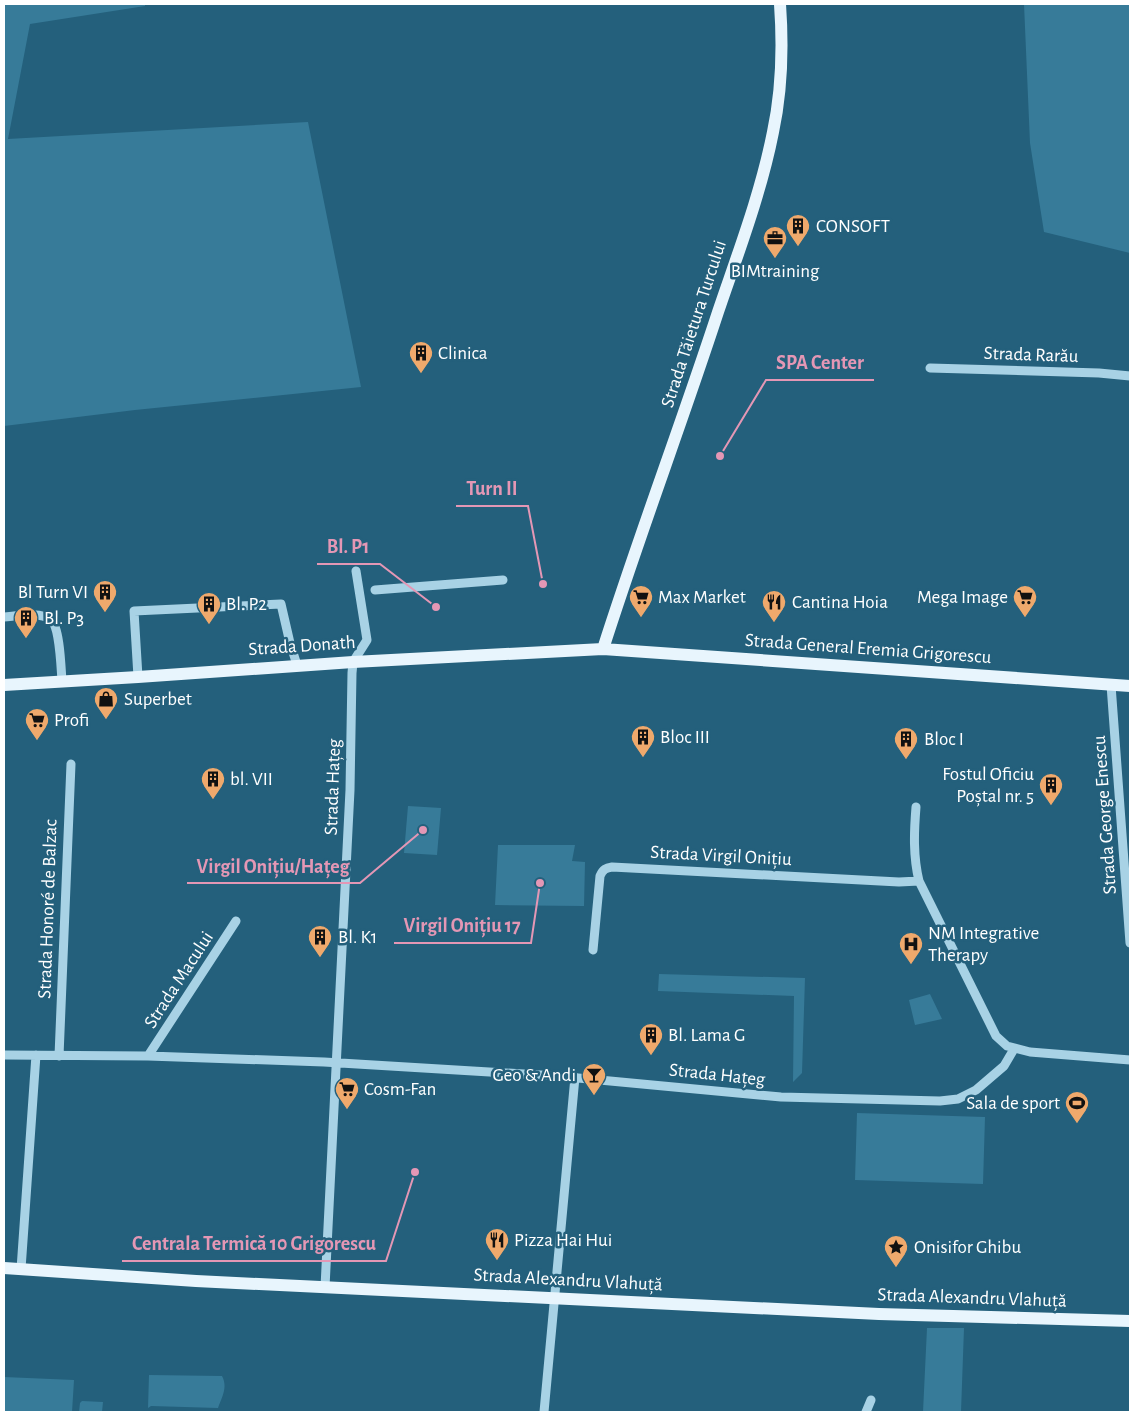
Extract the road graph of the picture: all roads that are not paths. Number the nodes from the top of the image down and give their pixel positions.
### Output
1 (780, 4) edge
2 (930, 368) dead end
3 (1130, 376) edge
4 (356, 571) dead end
5 (503, 580) dead end
6 (375, 590) dead end
7 (4, 617) edge
8 (603, 648) junction
9 (352, 662) junction
10 (297, 666) junction
11 (138, 677) junction
12 (62, 681) junction
13 (4, 684) edge
14 (1111, 685) junction
15 (1130, 686) edge
16 (71, 764) dead end
17 (916, 806) dead end
18 (920, 881) junction
19 (236, 921) dead end
20 (1130, 943) edge
21 (593, 950) dead end
22 (1014, 1049) junction
23 (4, 1055) edge
24 (36, 1055) junction
25 (59, 1056) junction
26 (148, 1056) junction
27 (1130, 1060) edge
28 (337, 1062) junction
29 (575, 1077) junction
30 (4, 1268) edge
31 (21, 1269) junction
32 (325, 1287) junction
33 (555, 1298) junction
34 (1130, 1321) edge
35 (871, 1400) dead end
36 (544, 1412) edge
37 (866, 1412) edge

1 - 8 main road, Strada Tăietura Turcului
2 - 3 street, Strada Rarău
4 - 9 street
5 - 6 street
7 - 12 street
8 - 9 main road, Strada Donath
8 - 14 main road, Strada General Eremia Grigorescu
9 - 10 main road, Strada Donath
9 - 28 street, Strada Hațeg
10 - 11 main road, Strada Donath
10 - 11 street
11 - 12 main road, Strada Donath
12 - 13 main road, Strada Donath
14 - 15 main road, Strada General Eremia Grigorescu
14 - 20 street, Strada George Enescu
16 - 25 street, Strada Honoré de Balzac
17 - 18 street
18 - 21 street, Strada Virgil Onițiu
18 - 22 street
19 - 26 street, Strada Macului
22 - 27 street
22 - 29 street, Strada Hațeg
23 - 24 street, Strada Hațeg
24 - 25 street, Strada Hațeg
24 - 31 street
25 - 26 street, Strada Hațeg
26 - 28 street, Strada Hațeg
28 - 29 street, Strada Hațeg
28 - 32 street, Strada Hațeg
29 - 33 street
30 - 31 main road, Strada Alexandru Vlahuță
31 - 32 main road, Strada Alexandru Vlahuță
32 - 33 main road, Strada Alexandru Vlahuță
33 - 34 main road, Strada Alexandru Vlahuță
33 - 36 street
35 - 37 street

